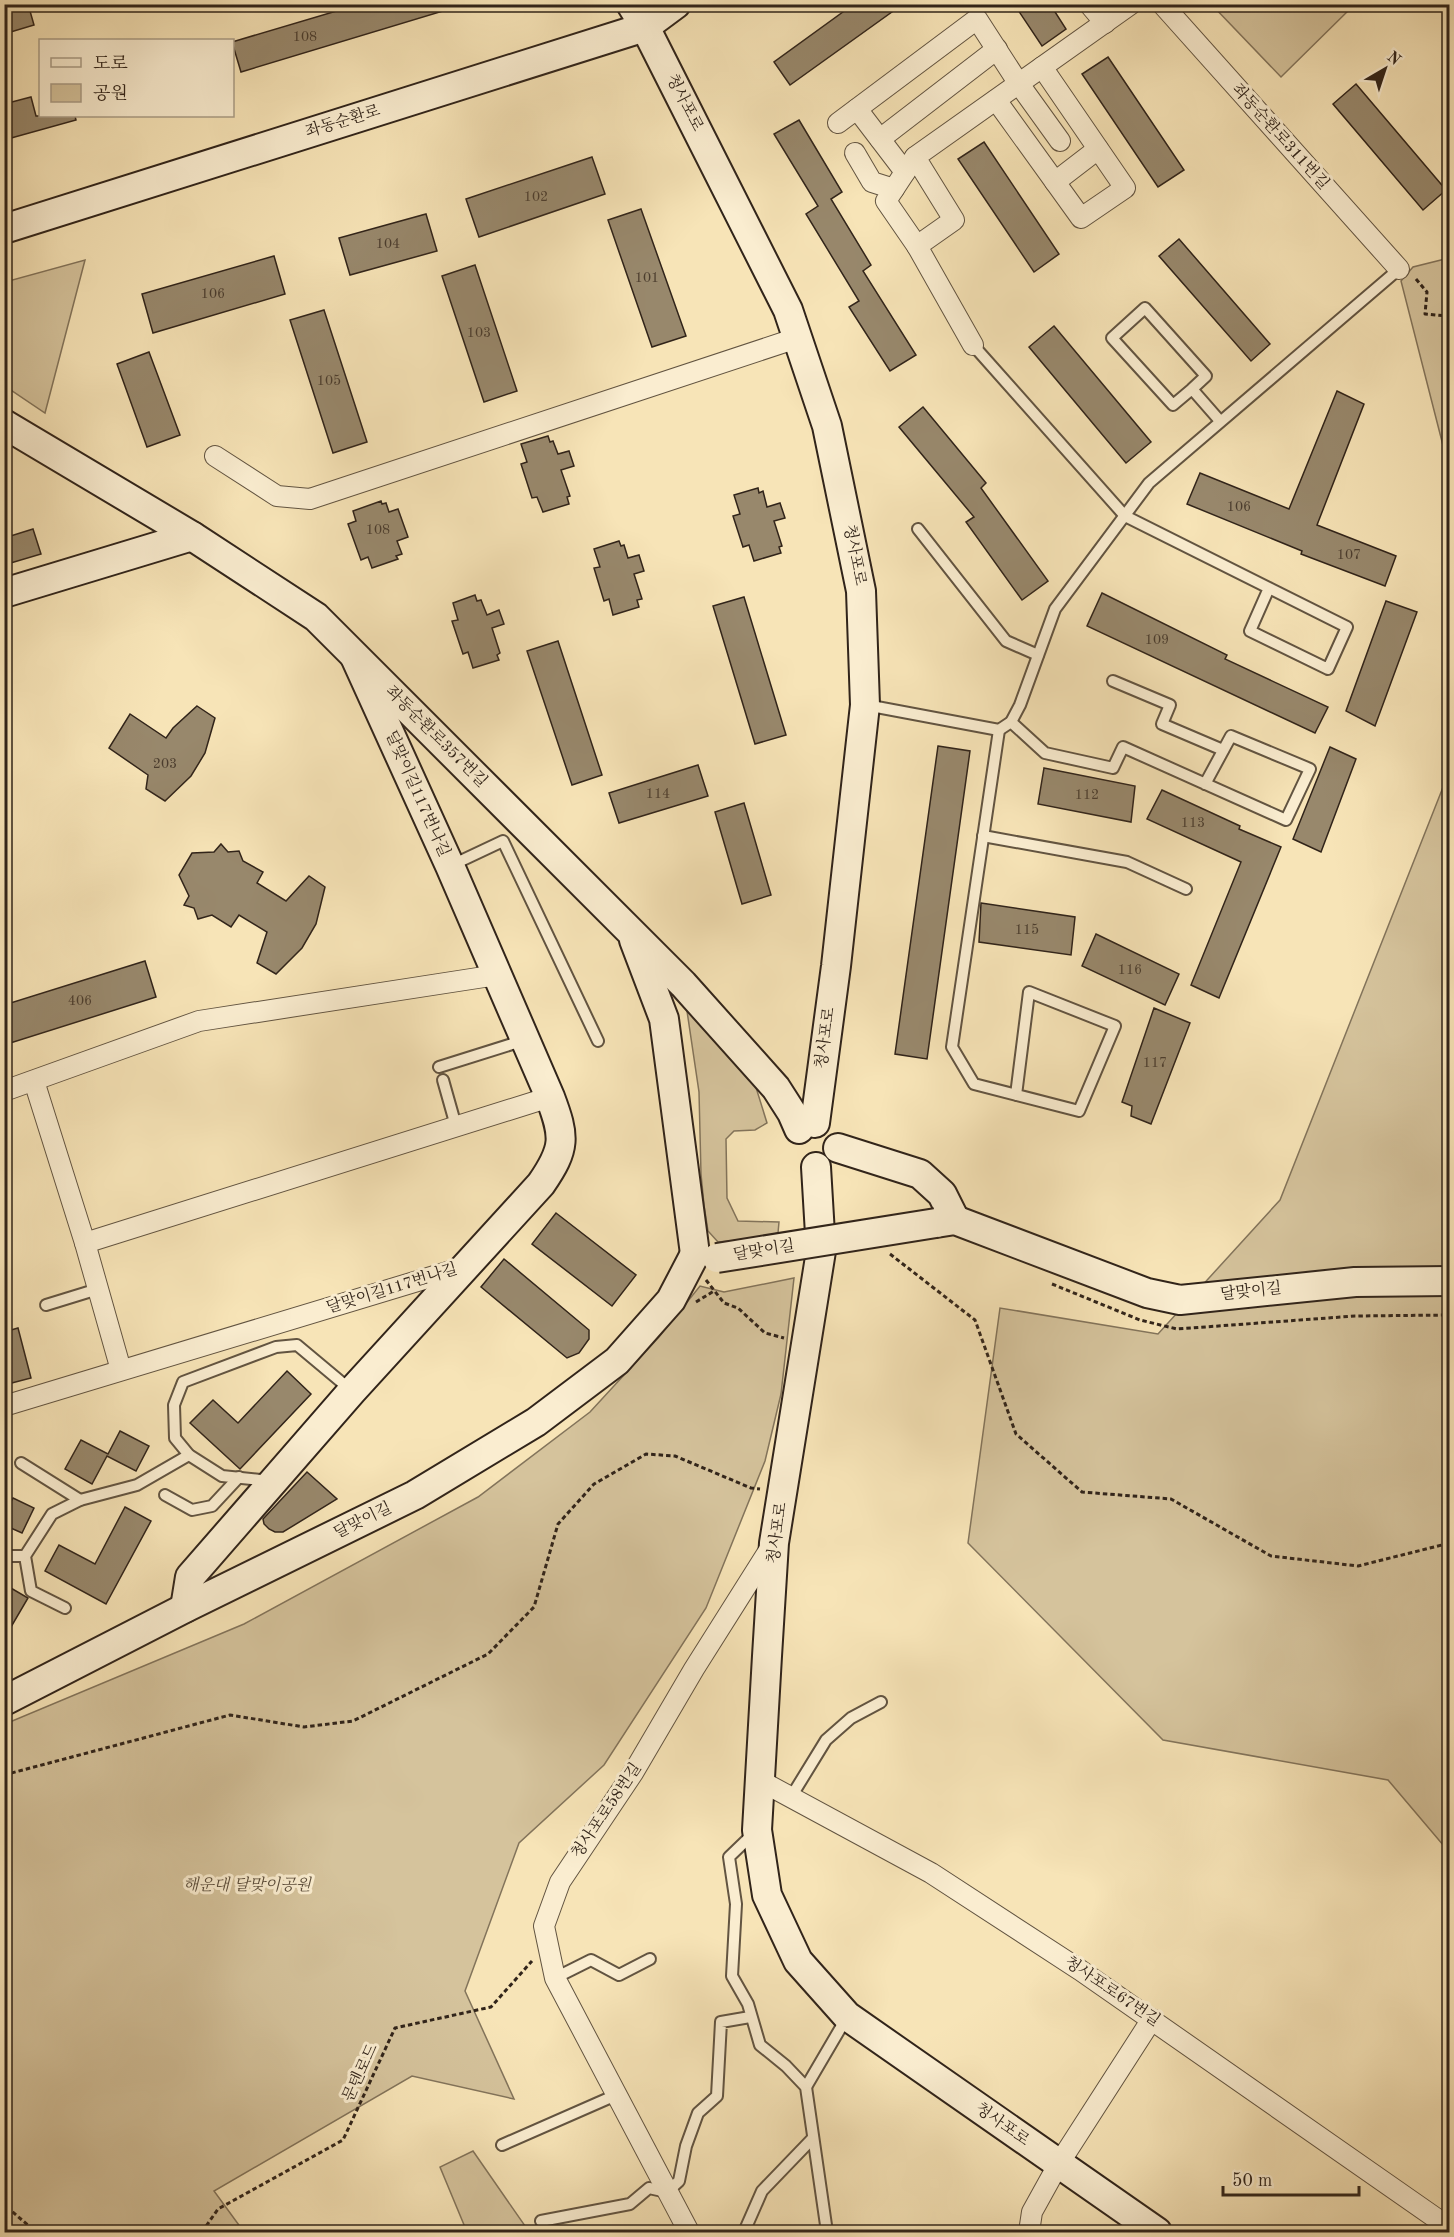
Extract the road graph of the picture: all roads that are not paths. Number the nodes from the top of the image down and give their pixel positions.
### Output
1 (676, 4) edge
2 (1089, 4) edge
3 (1131, 4) edge
4 (1162, 4) edge
5 (638, 16) edge
6 (1105, 23) junction
7 (997, 50) junction
8 (1042, 67) junction
9 (1019, 84) junction
10 (996, 100) junction
11 (857, 109) junction
12 (838, 123) dead end
13 (880, 139) junction
14 (1060, 141) dead end
15 (1098, 149) junction
16 (855, 153) dead end
17 (910, 165) junction
18 (1055, 182) junction
19 (894, 189) junction
20 (4, 229) edge
21 (916, 246) junction
22 (1398, 269) joint
23 (797, 338) junction
24 (973, 345) joint
25 (1192, 389) junction
26 (1220, 421) junction
27 (4, 424) edge
28 (215, 456) dead end
29 (1125, 516) junction
30 (918, 529) dead end
31 (192, 536) junction
32 (1269, 588) junction
33 (4, 593) edge
34 (1038, 655) junction
35 (355, 657) junction
36 (1113, 681) dead end
37 (866, 705) junction
38 (1011, 722) junction
39 (999, 730) junction
40 (1222, 750) junction
41 (1205, 784) junction
42 (982, 836) junction
43 (450, 866) junction
44 (1186, 889) dead end
45 (630, 928) junction
46 (497, 975) junction
47 (525, 1040) junction
48 (598, 1041) dead end
49 (439, 1067) dead end
50 (442, 1080) dead end
51 (34, 1081) junction
52 (4, 1091) edge
53 (1016, 1095) junction
54 (550, 1097) junction
55 (456, 1126) junction
56 (807, 1126) junction
57 (838, 1148) junction
58 (816, 1167) junction
59 (946, 1222) junction
60 (85, 1243) junction
61 (706, 1256) junction
62 (464, 1267) junction
63 (1449, 1281) edge
64 (98, 1288) junction
65 (46, 1305) dead end
66 (121, 1370) junction
67 (352, 1391) junction
68 (4, 1406) edge
69 (189, 1455) junction
70 (21, 1463) dead end
71 (239, 1477) junction
72 (272, 1481) junction
73 (165, 1495) dead end
74 (80, 1500) junction
75 (774, 1543) junction
76 (4, 1556) edge
77 (25, 1556) junction
78 (65, 1608) dead end
79 (184, 1608) junction
80 (4, 1701) edge
81 (882, 1702) dead end
82 (759, 1780) junction
83 (791, 1797) junction
84 (757, 1830) junction
85 (650, 1959) dead end
86 (555, 1978) junction
87 (847, 2016) junction
88 (750, 2017) junction
89 (1152, 2019) junction
90 (806, 2087) junction
91 (616, 2095) junction
92 (813, 2138) junction
93 (502, 2145) dead end
94 (1058, 2164) junction
95 (668, 2192) junction
96 (541, 2221) dead end
97 (1449, 2228) edge
98 (689, 2232) edge
99 (744, 2232) edge
100 (827, 2232) edge
101 (1029, 2232) edge
102 (1157, 2232) edge

1 - 5 street, 좌동순환로
2 - 6 street
3 - 6 street
4 - 22 street, 좌동순환로311번길
5 - 20 street, 좌동순환로
5 - 23 street, 청사포로
6 - 8 street
7 - 9 street
7 - 11 street
7 - 13 street
8 - 9 street
8 - 15 street
9 - 10 street
9 - 14 street
10 - 17 street
10 - 18 street
11 - 12 street
11 - 13 street
13 - 17 street
15 - 18 street
15 - 18 street
16 - 19 street
17 - 19 street
17 - 21 street
19 - 21 street
21 - 24 street
22 - 26 lane
23 - 28 street
23 - 37 street, 청사포로
24 - 29 lane
25 - 25 lane
25 - 26 lane
26 - 29 lane
27 - 31 street, 좌동순환로357번길
29 - 32 lane
29 - 34 lane
30 - 34 lane
31 - 33 street
31 - 35 street, 좌동순환로357번길
32 - 32 lane
34 - 38 lane
35 - 43 street, 달맞이길117번나길
35 - 45 street, 좌동순환로357번길
36 - 40 lane
37 - 39 lane
37 - 56 street, 청사포로
38 - 39 lane
38 - 41 lane
39 - 42 lane
40 - 41 lane
40 - 41 lane
42 - 44 lane
42 - 53 lane
43 - 46 street, 달맞이길117번나길
43 - 48 lane
45 - 56 street, 좌동순환로357번길
45 - 61 street
46 - 47 street, 달맞이길117번나길
46 - 51 street
47 - 49 lane
47 - 54 street, 달맞이길117번나길
50 - 55 lane
51 - 52 street
51 - 60 street
53 - 53 lane
54 - 55 street
54 - 62 street, 달맞이길117번나길
55 - 60 street
56 - 57 street
56 - 58 street
57 - 58 street
57 - 59 street
58 - 75 street, 청사포로
59 - 61 street, 달맞이길, bridge
59 - 63 street, 달맞이길
60 - 64 street
61 - 79 street, 달맞이길
62 - 66 street, 달맞이길117번나길
62 - 67 street
64 - 65 lane
64 - 66 street
66 - 68 street, 달맞이길117번나길
67 - 69 lane
67 - 72 street
69 - 71 lane
69 - 74 lane
70 - 74 lane
71 - 72 lane
71 - 73 lane
72 - 79 street
74 - 77 lane
75 - 82 street, 청사포로
75 - 86 street, 청사포로58번길
76 - 77 lane
77 - 78 lane
79 - 80 street, 달맞이길
81 - 83 lane
82 - 83 street, 청사포로67번길
82 - 84 street, 청사포로
83 - 89 street, 청사포로67번길
84 - 87 street, 청사포로
84 - 88 lane
85 - 86 lane
86 - 91 street, 청사포로58번길
87 - 90 lane
87 - 94 street, 청사포로
88 - 90 lane
88 - 95 lane
89 - 94 street
89 - 97 street, 청사포로67번길
90 - 92 lane
91 - 93 lane
91 - 95 street, 청사포로58번길
92 - 99 lane
92 - 100 lane
94 - 101 street
94 - 102 street, 청사포로
95 - 96 lane
95 - 98 street, 청사포로58번길

